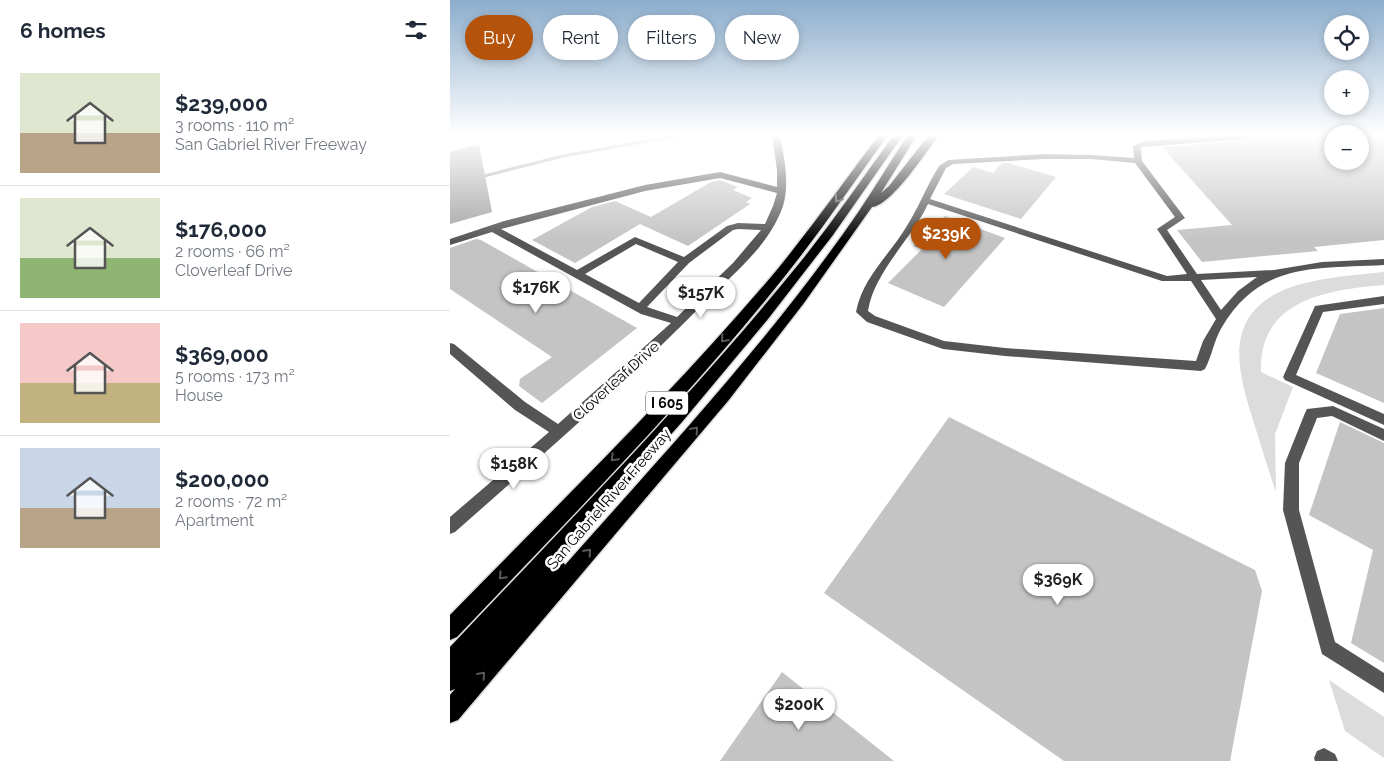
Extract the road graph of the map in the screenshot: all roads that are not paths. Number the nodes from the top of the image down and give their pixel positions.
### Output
1 (782, 171) edge
2 (873, 171) edge
3 (875, 171) edge
4 (879, 171) edge
5 (880, 171) edge
6 (905, 171) edge
7 (941, 171) edge
8 (1145, 171) edge
9 (781, 191) junction
10 (925, 200) junction
11 (863, 213) junction
12 (767, 227) junction
13 (493, 229) junction
14 (450, 242) edge
15 (685, 261) junction
16 (1384, 262) edge
17 (1281, 273) junction
18 (577, 274) junction
19 (1194, 278) junction
20 (1384, 300) edge
21 (640, 308) junction
22 (1220, 317) junction
23 (680, 322) junction
24 (450, 347) edge
25 (1384, 420) edge
26 (559, 432) junction
27 (1384, 435) edge
28 (450, 526) edge
29 (450, 630) edge
30 (450, 662) edge
31 (450, 680) edge
32 (1384, 684) edge
33 (450, 712) edge

1 - 9 street, Cloverleaf Drive
2 -> 29 highway, San Gabriel River Freeway / I 605
3 - 30 highway
4 - 31 highway
5 - 11 highway, San Gabriel River Freeway / I 605
6 - 11 highway
7 - 10 street
8 - 19 street
9 - 12 street, Cloverleaf Drive
9 - 13 street
10 - 19 street
10 - 22 street
33 -> 11 highway, San Gabriel River Freeway / I 605
12 - 15 street
12 - 23 street, Cloverleaf Drive
13 - 14 street
13 - 18 street
15 - 18 street
15 - 21 street
16 - 17 street
17 - 19 street
17 - 22 street
18 - 21 street
19 - 22 street
20 - 25 street
21 - 23 street
23 - 26 street, Cloverleaf Drive
24 - 26 street
26 - 28 street, Cloverleaf Drive
27 - 32 street

